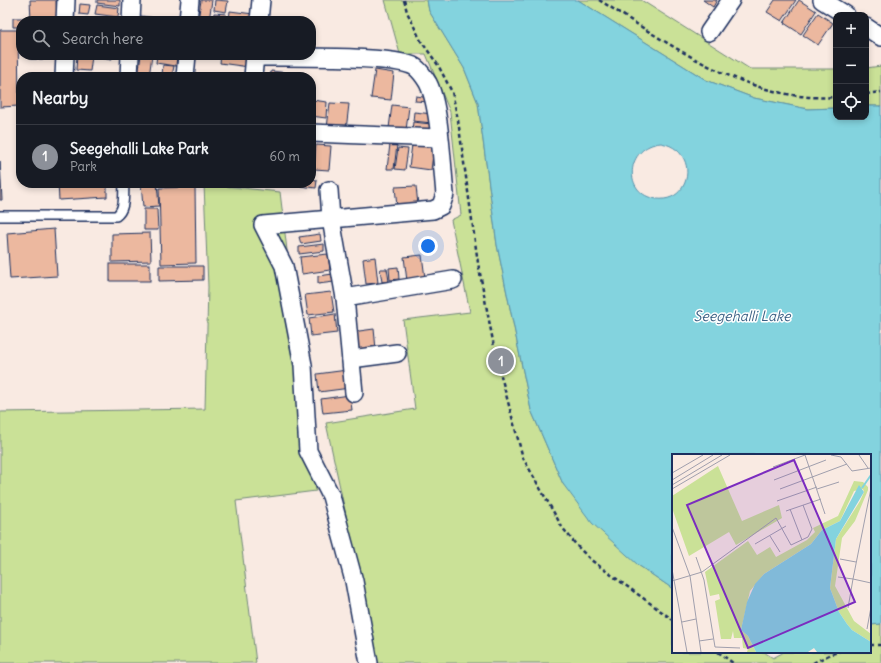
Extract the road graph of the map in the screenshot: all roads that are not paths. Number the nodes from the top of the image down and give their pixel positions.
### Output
1 (66, 0) edge
2 (132, 0) edge
3 (190, 0) edge
4 (261, 0) edge
5 (731, 0) edge
6 (822, 0) edge
7 (841, 12) edge
8 (65, 16) edge
9 (131, 16) edge
10 (188, 16) edge
11 (259, 16) edge
12 (869, 29) edge
13 (710, 32) dead end
14 (881, 36) edge
15 (316, 58) edge
16 (64, 60) edge
17 (130, 60) edge
18 (186, 60) edge
19 (255, 60) edge
20 (64, 72) edge
21 (129, 72) edge
22 (185, 72) edge
23 (253, 72) edge
24 (316, 133) edge
25 (439, 138) junction
26 (124, 188) edge
27 (329, 190) dead end
28 (0, 216) edge
29 (331, 219) junction
30 (453, 280) dead end
31 (345, 298) junction
32 (397, 353) dead end
33 (351, 359) junction
34 (354, 393) dead end
35 (370, 663) edge

1 - 8 street
2 - 9 street
3 - 10 street
4 - 11 street
5 - 13 street
6 - 7 street
12 - 14 street
15 - 25 street
16 - 20 street
17 - 21 street
18 - 22 street
19 - 23 street
24 - 25 street
25 - 29 street
26 - 28 lane
27 - 29 street
29 - 31 street
29 - 35 street
30 - 31 street
31 - 33 street
32 - 33 street
33 - 34 street

